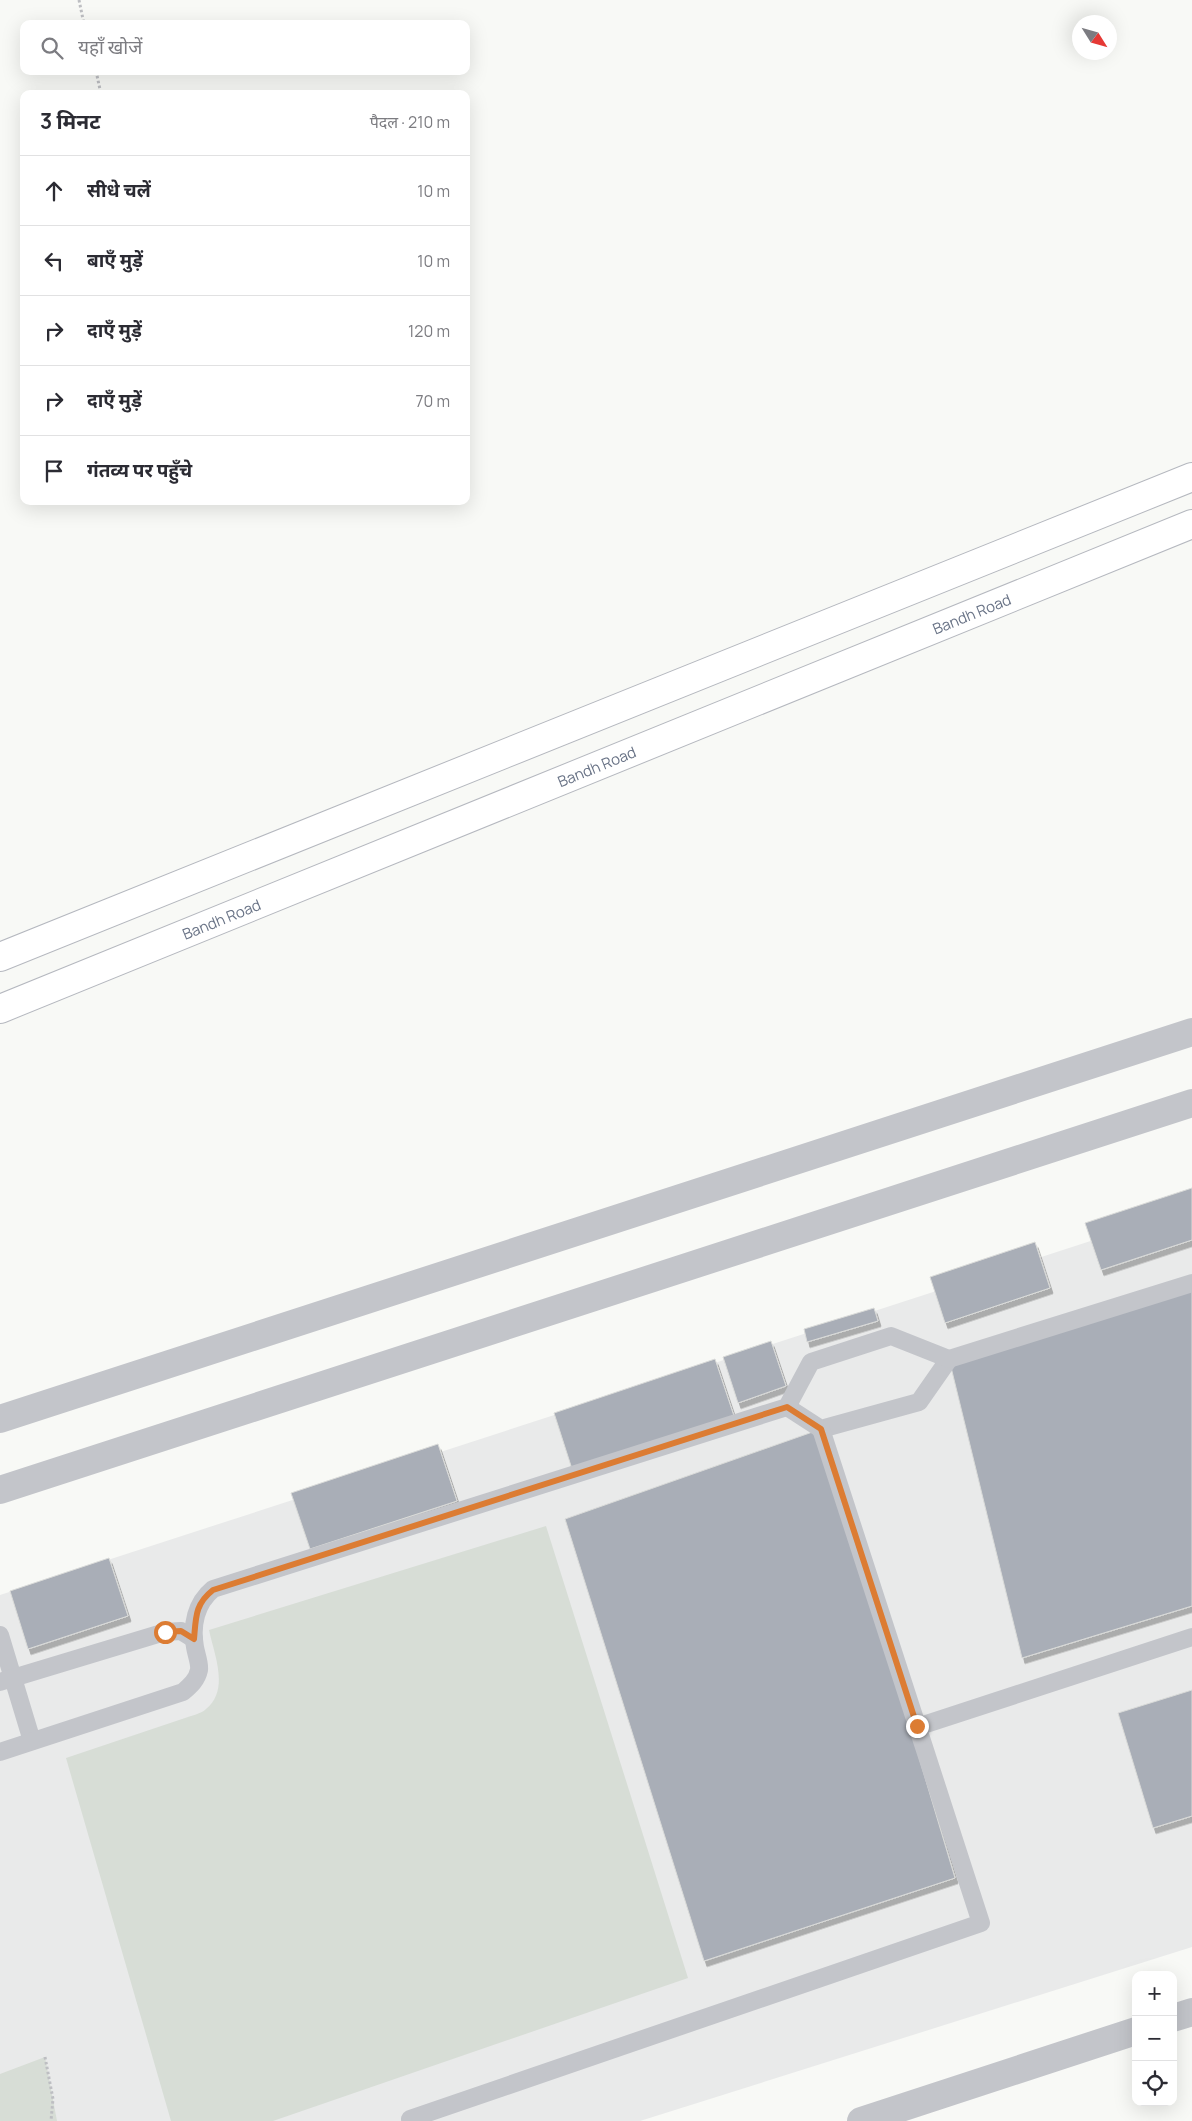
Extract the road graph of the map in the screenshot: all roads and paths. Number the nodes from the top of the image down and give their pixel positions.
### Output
1 (79, 0) edge
2 (83, 20) edge
3 (97, 75) edge
4 (100, 90) edge
5 (1192, 477) edge
6 (1192, 524) edge
7 (0, 957) edge
8 (0, 1009) edge
9 (1192, 1032) edge
10 (1192, 1103) edge
11 (1192, 1283) edge
12 (949, 1360) junction
13 (787, 1407) junction
14 (0, 1419) edge
15 (821, 1429) junction
16 (0, 1490) edge
17 (0, 1635) edge
18 (1192, 1637) edge
19 (194, 1639) junction
20 (6, 1679) edge
21 (917, 1726) junction
22 (32, 1741) junction
23 (0, 1752) edge
24 (1192, 2012) edge
25 (1177, 2017) edge
26 (1132, 2032) edge
27 (45, 2057) dead end
28 (51, 2121) edge
29 (410, 2121) edge
30 (861, 2121) edge

1 - 2 path
3 - 4 path
5 - 7 main road
6 - 8 main road, Bandh Road
9 - 14 street
10 - 16 street
11 - 12 lane
12 - 13 lane
12 - 15 lane
13 - 15 lane
13 - 19 lane
15 - 21 lane
17 - 20 lane
18 - 21 lane
19 - 20 lane
19 - 22 lane
20 - 22 lane
21 - 29 lane
22 - 23 lane
24 - 25 street
26 - 30 street
27 - 28 path

